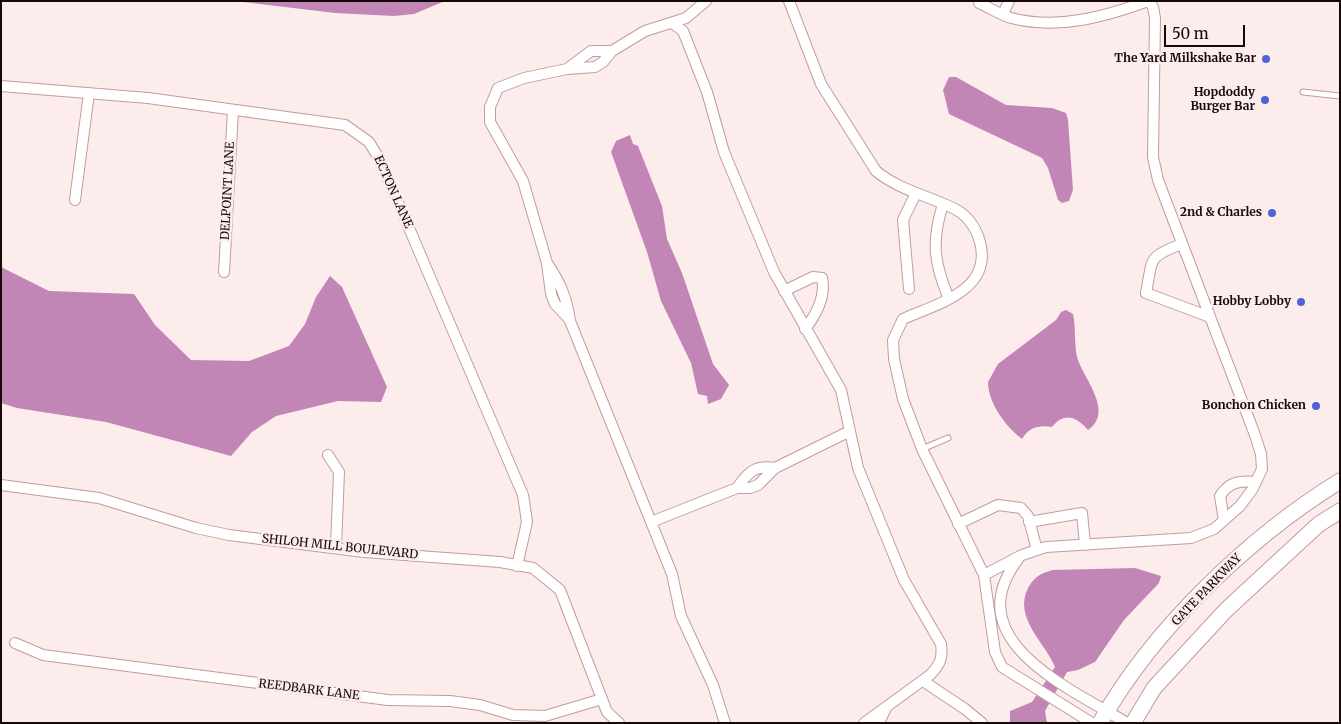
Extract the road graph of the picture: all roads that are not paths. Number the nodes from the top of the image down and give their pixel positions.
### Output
1 (706, 1) edge
2 (789, 1) edge
3 (1009, 1) edge
4 (1148, 1) edge
5 (980, 3) dead end
6 (1003, 14) junction
7 (672, 22) junction
8 (612, 51) junction
9 (567, 70) junction
10 (1, 86) edge
11 (1303, 92) dead end
12 (89, 94) junction
13 (1340, 96) edge
14 (233, 110) junction
15 (916, 193) junction
16 (75, 200) dead end
17 (943, 204) junction
18 (1182, 244) junction
19 (224, 272) dead end
20 (909, 289) dead end
21 (784, 291) junction
22 (949, 299) junction
23 (1210, 317) junction
24 (805, 329) junction
25 (850, 432) junction
26 (948, 438) dead end
27 (922, 449) junction
28 (328, 455) dead end
29 (775, 468) junction
30 (1340, 481) edge
31 (1256, 482) junction
32 (1, 485) edge
33 (737, 488) junction
34 (1340, 511) edge
35 (1224, 520) junction
36 (651, 522) junction
37 (1029, 522) junction
38 (958, 524) junction
39 (1085, 545) junction
40 (336, 547) junction
41 (1037, 550) junction
42 (1022, 555) junction
43 (517, 566) junction
44 (984, 575) junction
45 (15, 643) dead end
46 (923, 681) junction
47 (602, 699) junction
48 (886, 708) junction
49 (1104, 717) edge
50 (979, 722) edge
51 (619, 723) edge
52 (725, 723) edge
53 (864, 723) edge
54 (879, 723) edge
55 (1092, 723) edge
56 (1127, 723) edge
57 (1133, 723) edge

1 - 7 street
2 - 15 street
3 - 6 street
4 - 6 street
4 - 18 street
5 - 6 street
7 - 8 street
7 - 21 street
8 - 9 street
8 - 9 street
9 - 36 street
10 - 12 street, ECTON LANE
11 - 13 lane
12 - 14 street, ECTON LANE
12 - 16 street
14 - 19 street, DELPOINT LANE
14 - 43 street, ECTON LANE
15 - 17 street
15 - 20 street
17 - 22 street
17 - 22 street
18 - 23 street
18 - 23 street
21 - 24 street
21 - 24 street
22 - 27 street
23 - 31 street
24 - 25 street
25 - 29 street
25 - 46 street
26 - 27 lane
27 - 38 street
28 - 40 street
29 - 33 street
29 - 33 street
30 - 49 main road, GATE PARKWAY
31 - 35 street
31 - 35 street
32 - 40 street, SHILOH MILL BOULEVARD
33 - 36 street
34 - 57 main road
35 - 39 street
36 - 52 street
37 - 38 street
37 - 39 street
37 - 41 street
38 - 44 street
39 - 41 street
40 - 43 street, SHILOH MILL BOULEVARD
41 - 42 street
42 - 44 street
42 - 49 street
43 - 47 street, SHILOH MILL BOULEVARD
44 - 55 street
45 - 47 street, REEDBARK LANE
46 - 48 street
46 - 50 street
47 - 51 street, SHILOH MILL BOULEVARD
48 - 53 street
48 - 54 street
49 - 56 street

